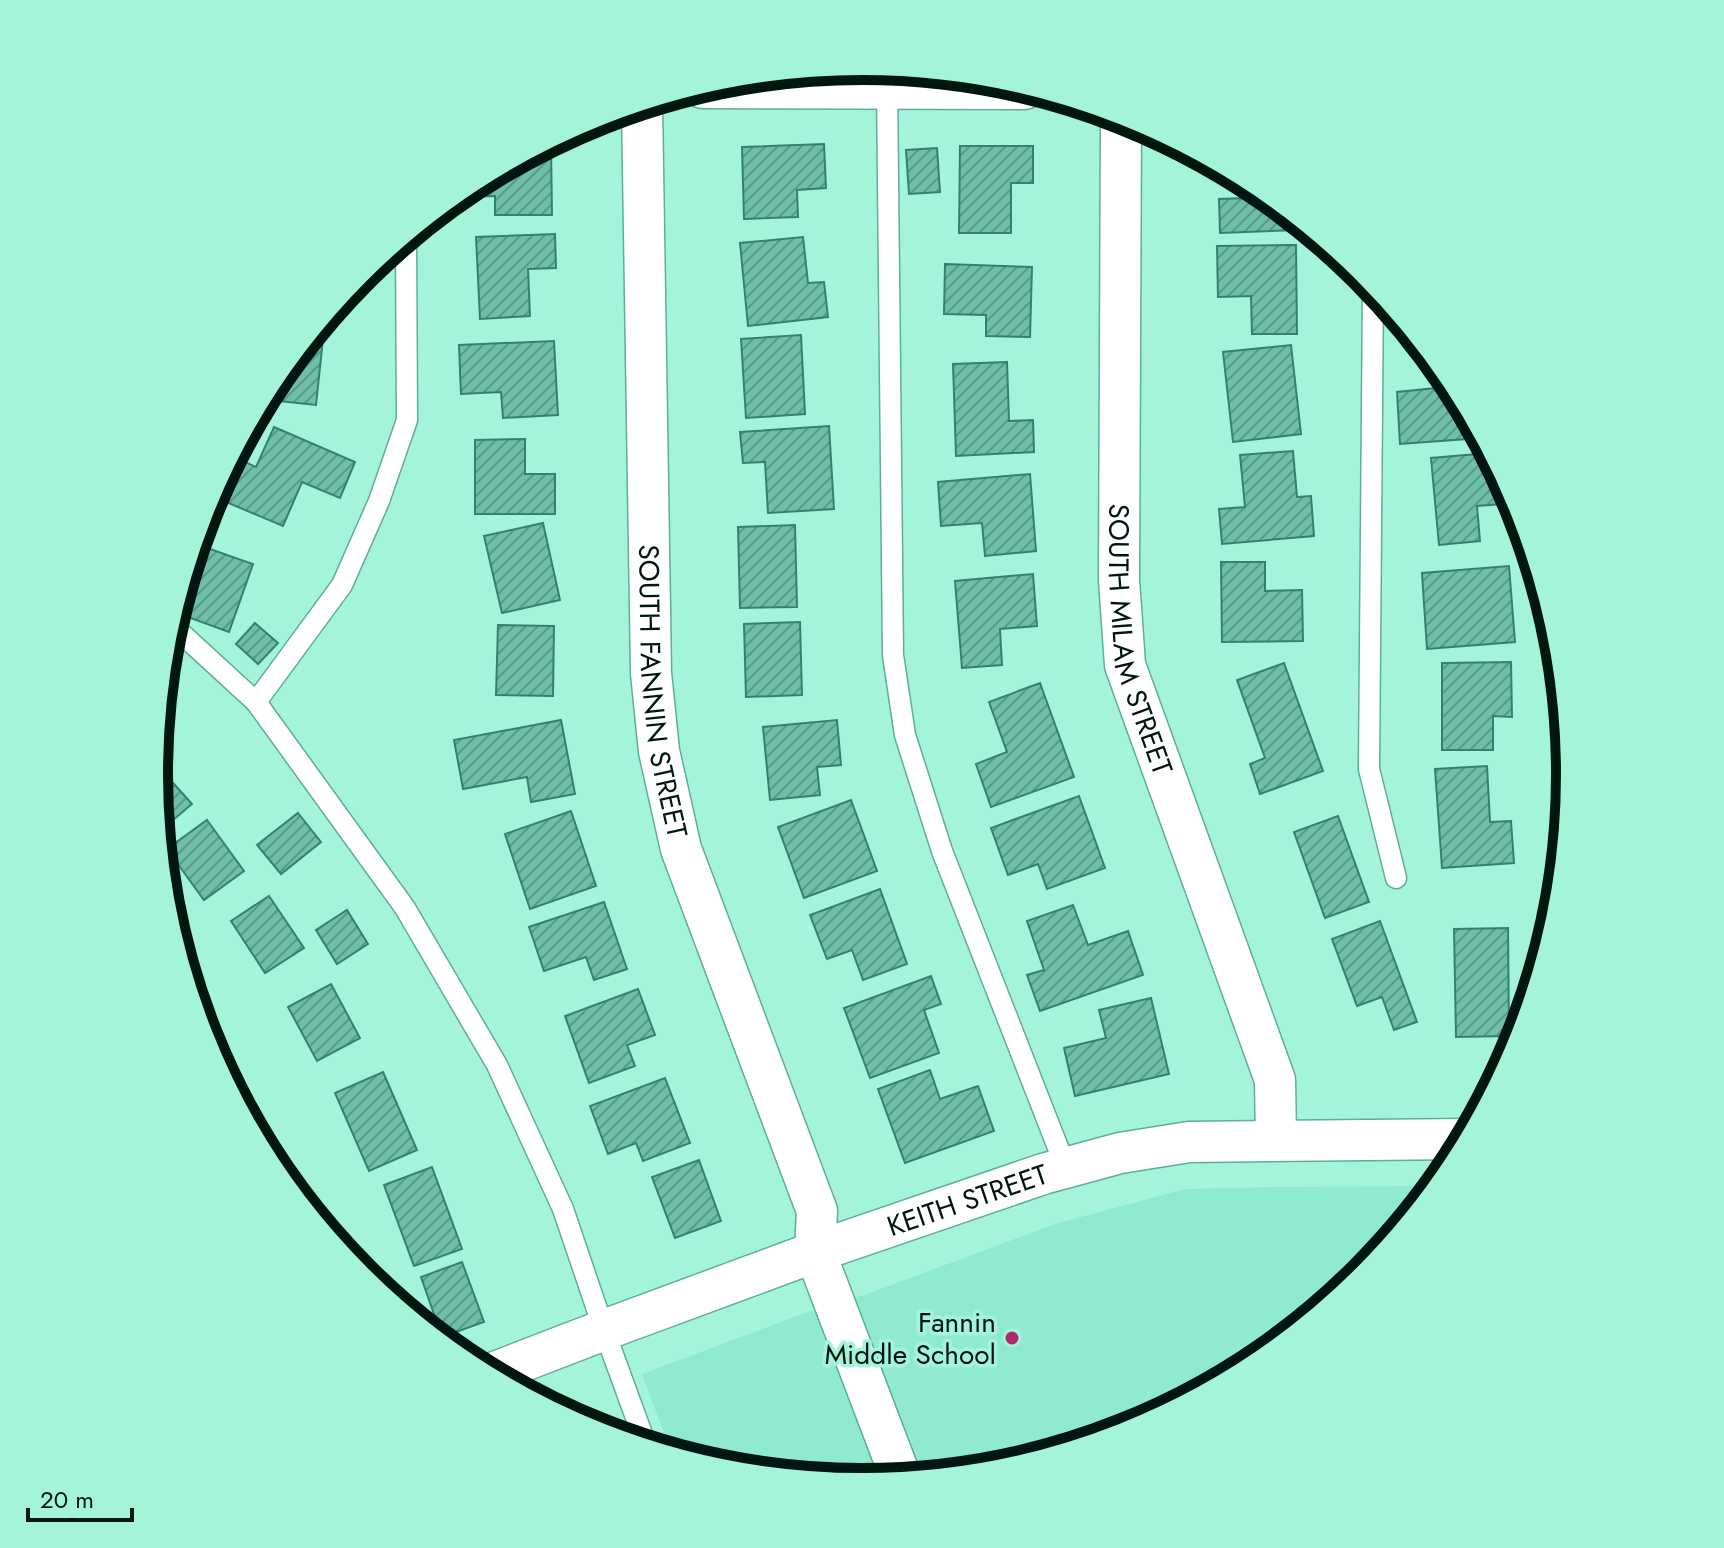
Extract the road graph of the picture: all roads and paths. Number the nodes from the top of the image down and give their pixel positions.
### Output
1 (887, 81) edge
2 (642, 116) edge
3 (1121, 130) edge
4 (406, 250) edge
5 (1373, 304) edge
6 (182, 634) edge
7 (256, 702) junction
8 (1396, 878) dead end
9 (1452, 1139) edge
10 (1276, 1140) junction
11 (1066, 1168) junction
12 (815, 1252) junction
13 (604, 1330) junction
14 (504, 1368) edge
15 (641, 1432) edge
16 (897, 1467) edge

1 - 11 lane
2 - 12 street, SOUTH FANNIN STREET
3 - 10 street, SOUTH MILAM STREET
4 - 7 lane
5 - 8 lane
6 - 7 lane
7 - 13 lane
9 - 10 street, KEITH STREET
10 - 11 street, KEITH STREET
11 - 12 street, KEITH STREET
12 - 13 street, KEITH STREET
12 - 16 street
13 - 14 street, KEITH STREET
13 - 15 lane

